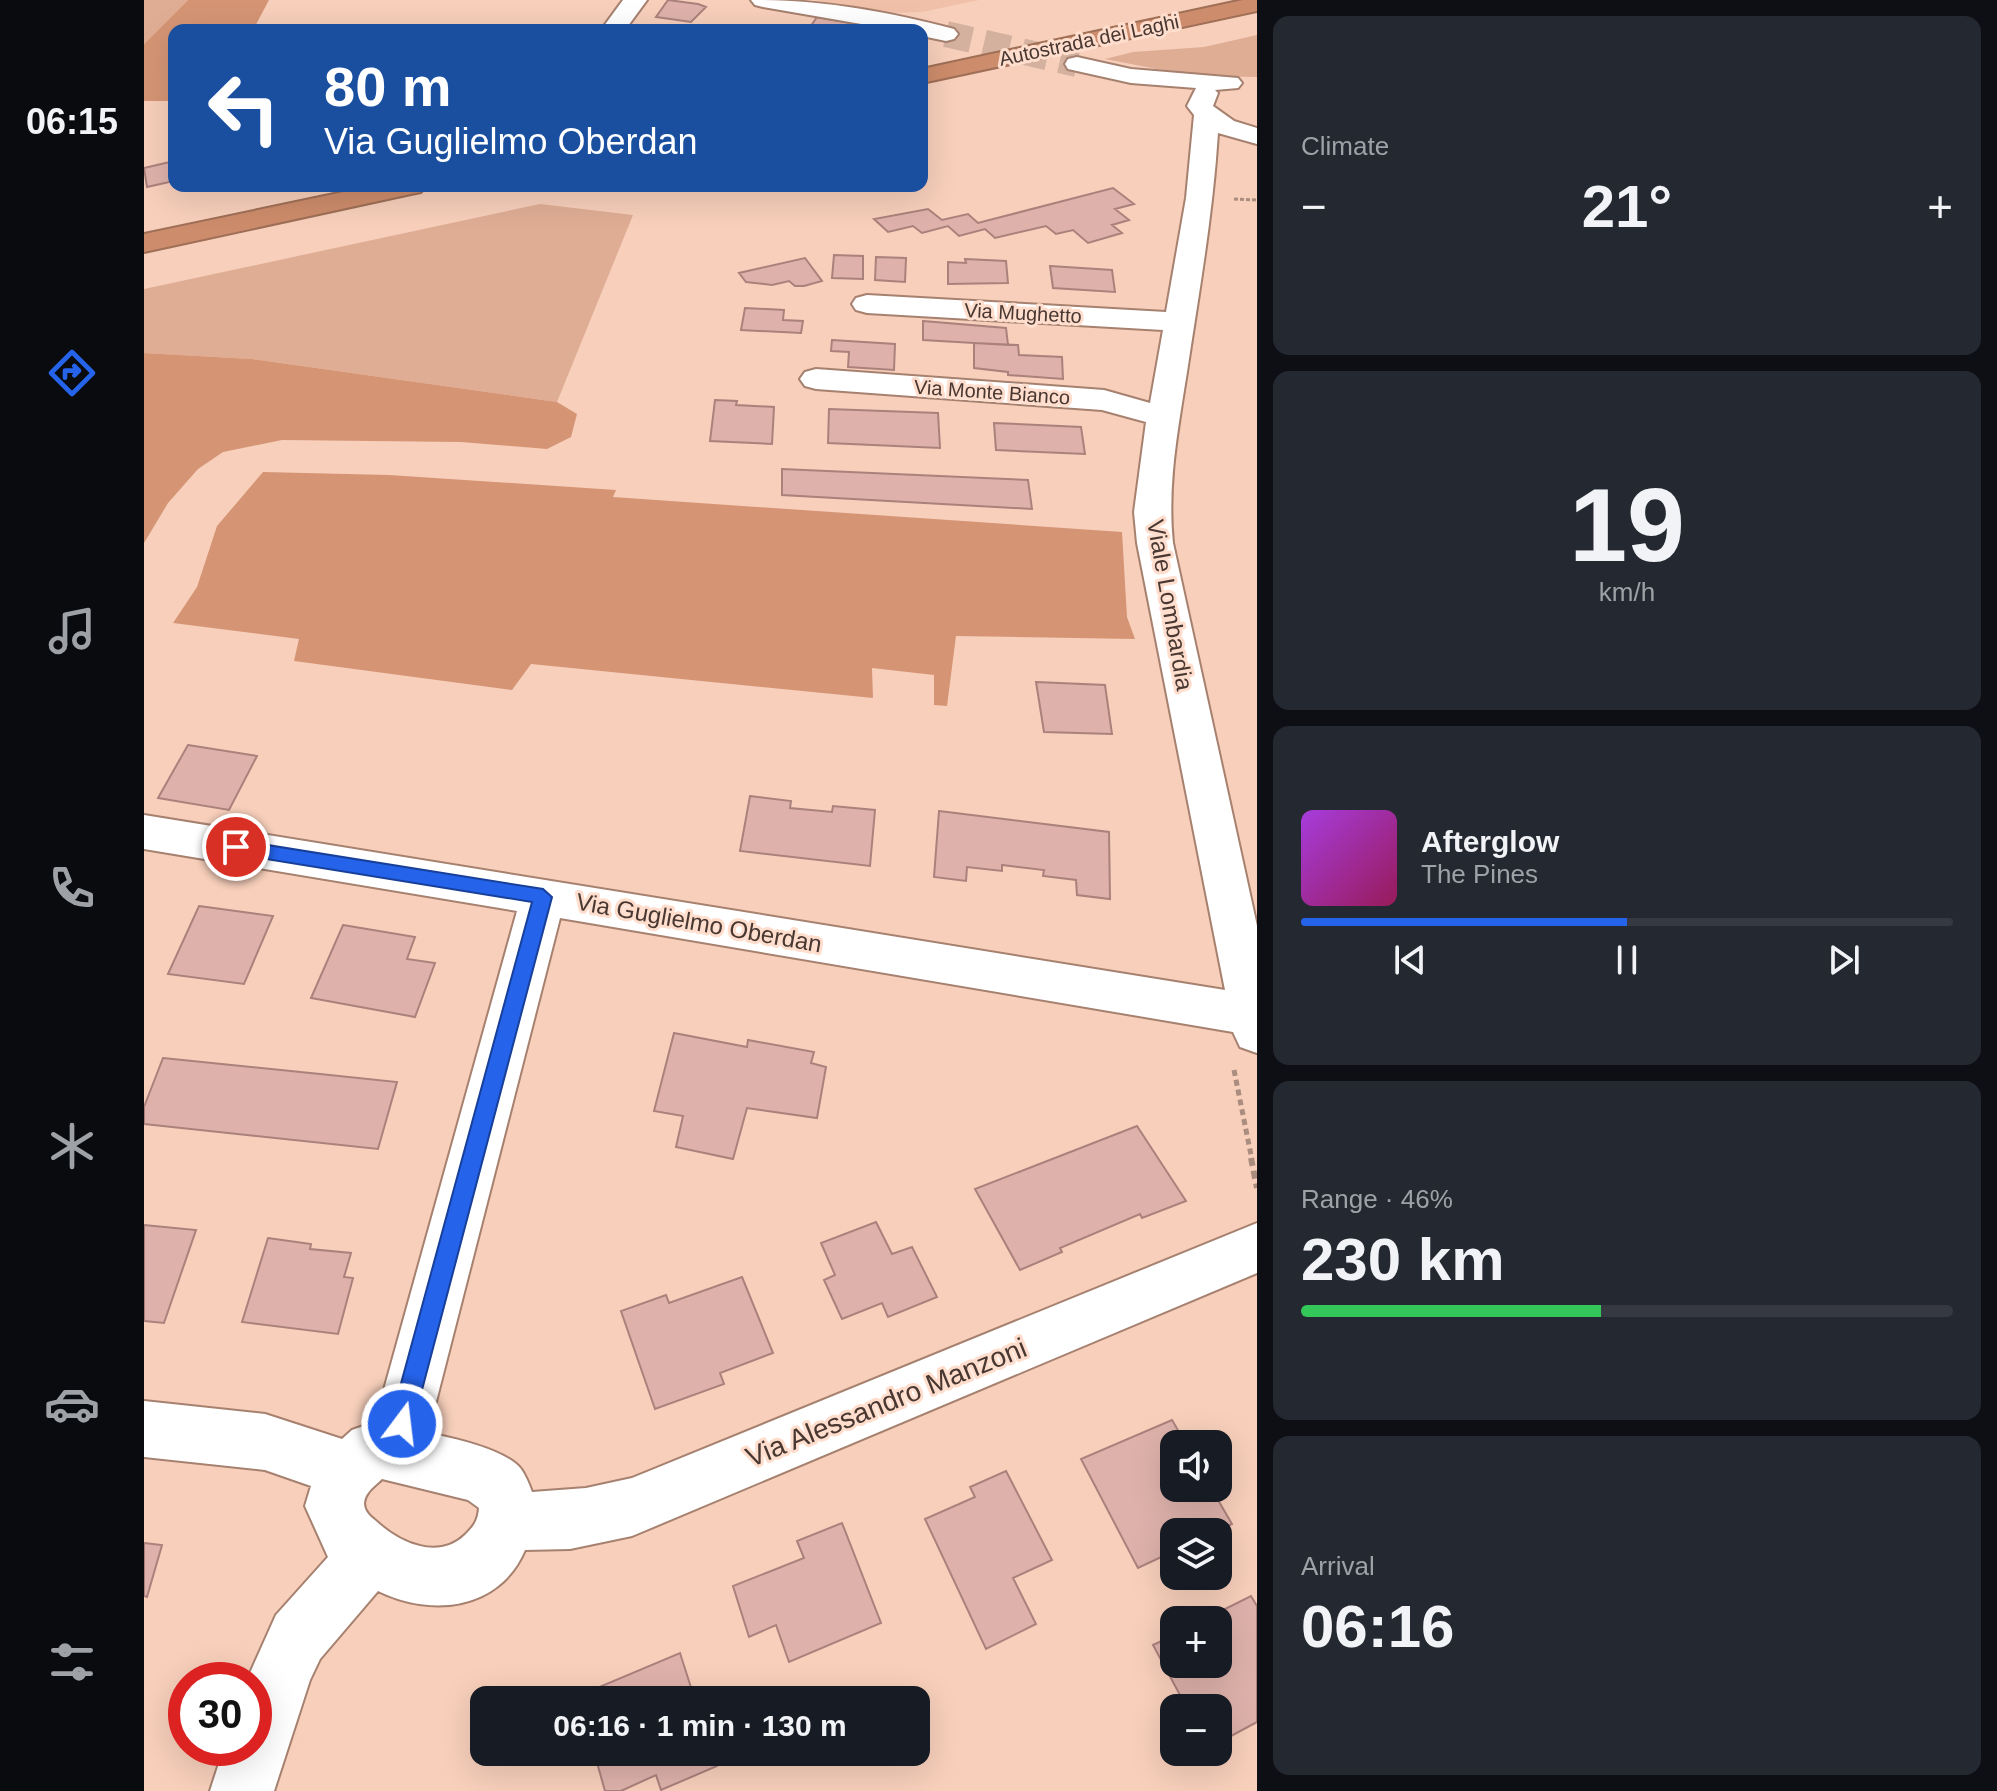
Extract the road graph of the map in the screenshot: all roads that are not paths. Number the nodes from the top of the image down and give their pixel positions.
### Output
1 (635, 0) edge
2 (763, 0) edge
3 (885, 0) edge
4 (904, 0) edge
5 (1171, 0) edge
6 (1257, 4) edge
7 (806, 8) junction
8 (865, 16) junction
9 (617, 24) edge
10 (875, 24) edge
11 (890, 24) edge
12 (918, 24) edge
13 (930, 37) edge
14 (1077, 64) tunnel mouth
15 (928, 75) edge
16 (1131, 76) junction
17 (1257, 82) edge
18 (1229, 83) junction
19 (1205, 114) junction
20 (1254, 140) edge
21 (1201, 173) junction
22 (259, 192) edge
23 (383, 192) edge
24 (144, 216) edge
25 (144, 243) edge
26 (867, 304) dead end
27 (1179, 322) junction
28 (816, 379) dead end
29 (1164, 417) junction
30 (144, 832) edge
31 (543, 897) junction
32 (1255, 1024) edge
33 (1257, 1248) edge
34 (144, 1429) edge
35 (371, 1461) junction
36 (507, 1519) junction
37 (369, 1556) junction
38 (242, 1791) edge

1 - 9 street
2 - 7 street
3 - 8 street
4 - 12 street
5 - 13 highway, Autostrada dei Laghi
6 - 15 highway, Autostrada dei Laghi
7 - 8 street
7 - 10 street
8 - 11 street
14 - 16 street
16 - 18 street
16 - 19 street
17 - 18 street
18 - 19 street
19 - 20 street
19 - 21 street, Viale Lombardia
20 - 21 street
21 - 27 street, Viale Lombardia
22 - 24 highway
23 - 25 highway
26 - 27 street, Via Mughetto
27 - 29 street, Viale Lombardia
28 - 29 street, Via Monte Bianco
29 - 32 street, Viale Lombardia
30 - 31 street, Via Guglielmo Oberdan
31 - 32 street, Via Guglielmo Oberdan
31 - 35 street
33 - 36 street, Via Alessandro Manzoni
34 - 35 street
35 - 36 street
35 - 37 street
36 - 37 street
37 - 38 street

